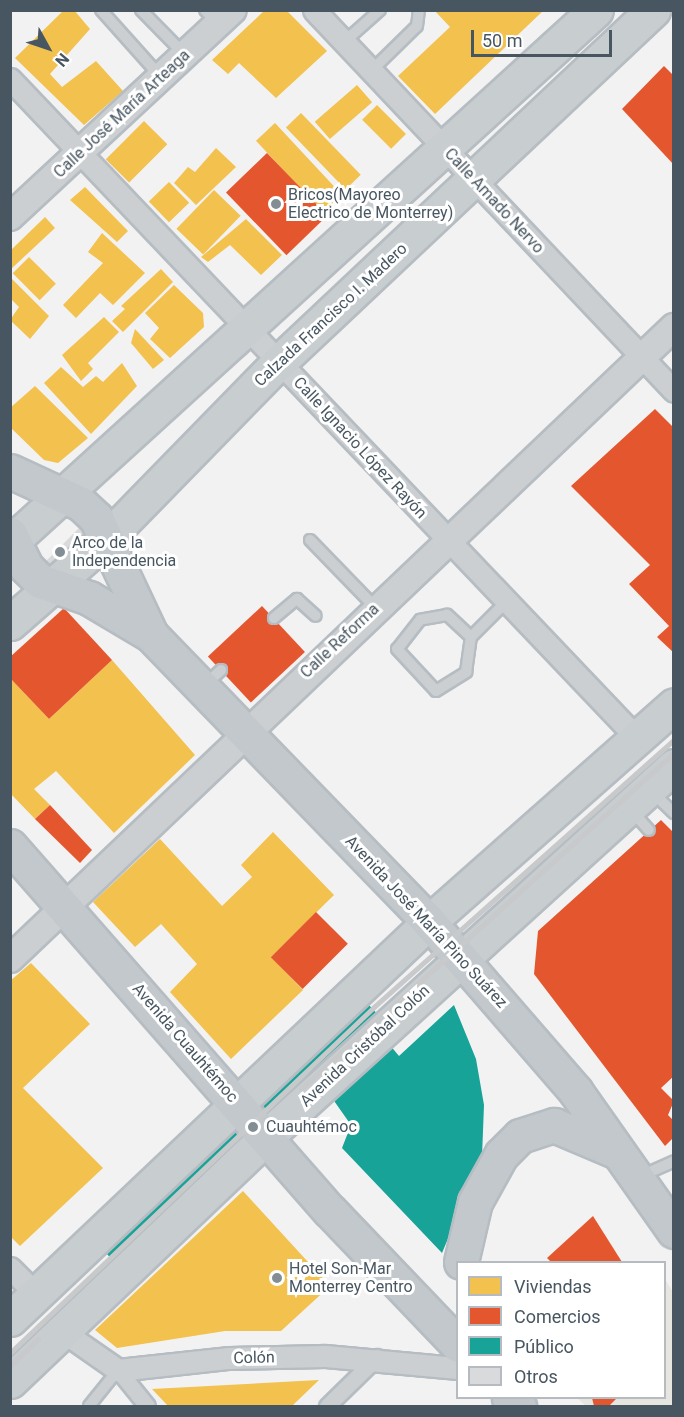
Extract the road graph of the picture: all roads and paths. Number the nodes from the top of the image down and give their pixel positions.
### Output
1 (101, 10) edge
2 (141, 10) edge
3 (314, 10) edge
4 (380, 10) edge
5 (419, 10) edge
6 (596, 10) edge
7 (653, 10) edge
8 (219, 15) edge
9 (344, 42) junction
10 (186, 55) junction
11 (371, 71) junction
12 (161, 77) junction
13 (11, 81) edge
14 (445, 149) junction
15 (79, 153) junction
16 (473, 180) junction
17 (10, 217) edge
18 (674, 327) edge
19 (248, 331) junction
20 (641, 357) junction
21 (279, 362) junction
22 (674, 391) edge
23 (10, 471) edge
24 (62, 495) junction
25 (107, 538) junction
26 (11, 539) edge
27 (310, 540) dead end
28 (447, 541) junction
29 (54, 587) junction
30 (506, 602) junction
31 (376, 608) junction
32 (316, 616) dead end
33 (274, 618) dead end
34 (10, 622) edge
35 (151, 635) junction
36 (471, 637) junction
37 (674, 705) edge
38 (245, 731) junction
39 (637, 738) junction
40 (674, 766) edge
41 (642, 808) junction
42 (674, 813) edge
43 (10, 846) edge
44 (66, 907) junction
45 (429, 922) junction
46 (462, 957) junction
47 (10, 959) edge
48 (238, 1104) junction
49 (267, 1136) junction
50 (674, 1161) edge
51 (633, 1168) junction
52 (674, 1232) edge
53 (461, 1261) edge
54 (10, 1268) edge
55 (36, 1294) junction
56 (10, 1318) edge
57 (62, 1331) junction
58 (456, 1343) edge
59 (377, 1357) junction
60 (456, 1368) edge
61 (118, 1370) junction
62 (10, 1381) edge
63 (89, 1407) edge
64 (147, 1407) edge
65 (327, 1407) edge

1 - 12 lane
2 - 10 lane
3 - 9 street, Calle Amado Nervo
4 - 9 lane
5 - 11 lane
6 - 14 main road
7 - 16 main road, Calzada Francisco I. Madero
8 - 10 street, Calle José María Arteaga
9 - 11 street, Calle Amado Nervo
10 - 12 street, Calle José María Arteaga
11 - 14 street, Calle Amado Nervo
12 - 15 street, Calle José María Arteaga
13 - 15 street, Calle Ignacio López Rayón
14 - 16 street, Calle Amado Nervo
14 - 19 main road
15 - 17 street, Calle José María Arteaga
15 - 19 street, Calle Ignacio López Rayón
16 - 20 street, Calle Amado Nervo
16 - 21 main road, Calzada Francisco I. Madero
18 - 20 street, Calle Reforma
19 - 21 street, Calle Ignacio López Rayón
19 - 24 main road
20 - 22 street, Calle Amado Nervo
20 - 28 street, Calle Reforma
21 - 25 main road, Calzada Francisco I. Madero
21 - 28 street, Calle Ignacio López Rayón
23 - 24 highway, Avenida José María Pino Suárez
24 - 25 highway, Avenida José María Pino Suárez
24 - 26 main road
25 - 29 main road, Calzada Francisco I. Madero
25 - 35 highway, Avenida José María Pino Suárez
26 - 29 highway, Avenida José María Pino Suárez
27 - 31 lane
28 - 30 street, Calle Ignacio López Rayón
28 - 31 street, Calle Reforma
29 - 34 main road, Calzada Francisco I. Madero
29 - 35 highway, Avenida José María Pino Suárez
30 - 36 lane
30 - 39 street, Calle Ignacio López Rayón
31 - 38 street, Calle Reforma
32 - 33 lane
35 - 38 highway, Avenida José María Pino Suárez
36 - 36 lane
37 - 39 main road
38 - 44 street, Calle Reforma
38 - 45 highway, Avenida José María Pino Suárez
39 - 45 main road
40 - 41 main road, Avenida Cristóbal Colón
41 - 42 lane
41 - 46 main road, Avenida Cristóbal Colón
43 - 44 highway, Avenida Cuauhtémoc
44 - 47 street, Calle Reforma
44 - 48 highway, Avenida Cuauhtémoc
45 - 46 highway, Avenida José María Pino Suárez
45 - 48 main road
46 - 49 main road, Avenida Cristóbal Colón
46 - 51 highway, Avenida José María Pino Suárez
48 - 49 highway, Avenida Cuauhtémoc
48 - 55 main road
49 - 57 main road, Avenida Cristóbal Colón
49 - 58 highway, Avenida Cuauhtémoc
50 - 51 lane
51 - 52 highway, Avenida José María Pino Suárez
51 - 53 highway
54 - 55 street
55 - 56 main road
57 - 61 street
57 - 62 main road, Avenida Cristóbal Colón
59 - 60 street, Colón
59 - 61 street, Colón
59 - 65 street
61 - 63 lane
61 - 64 street

